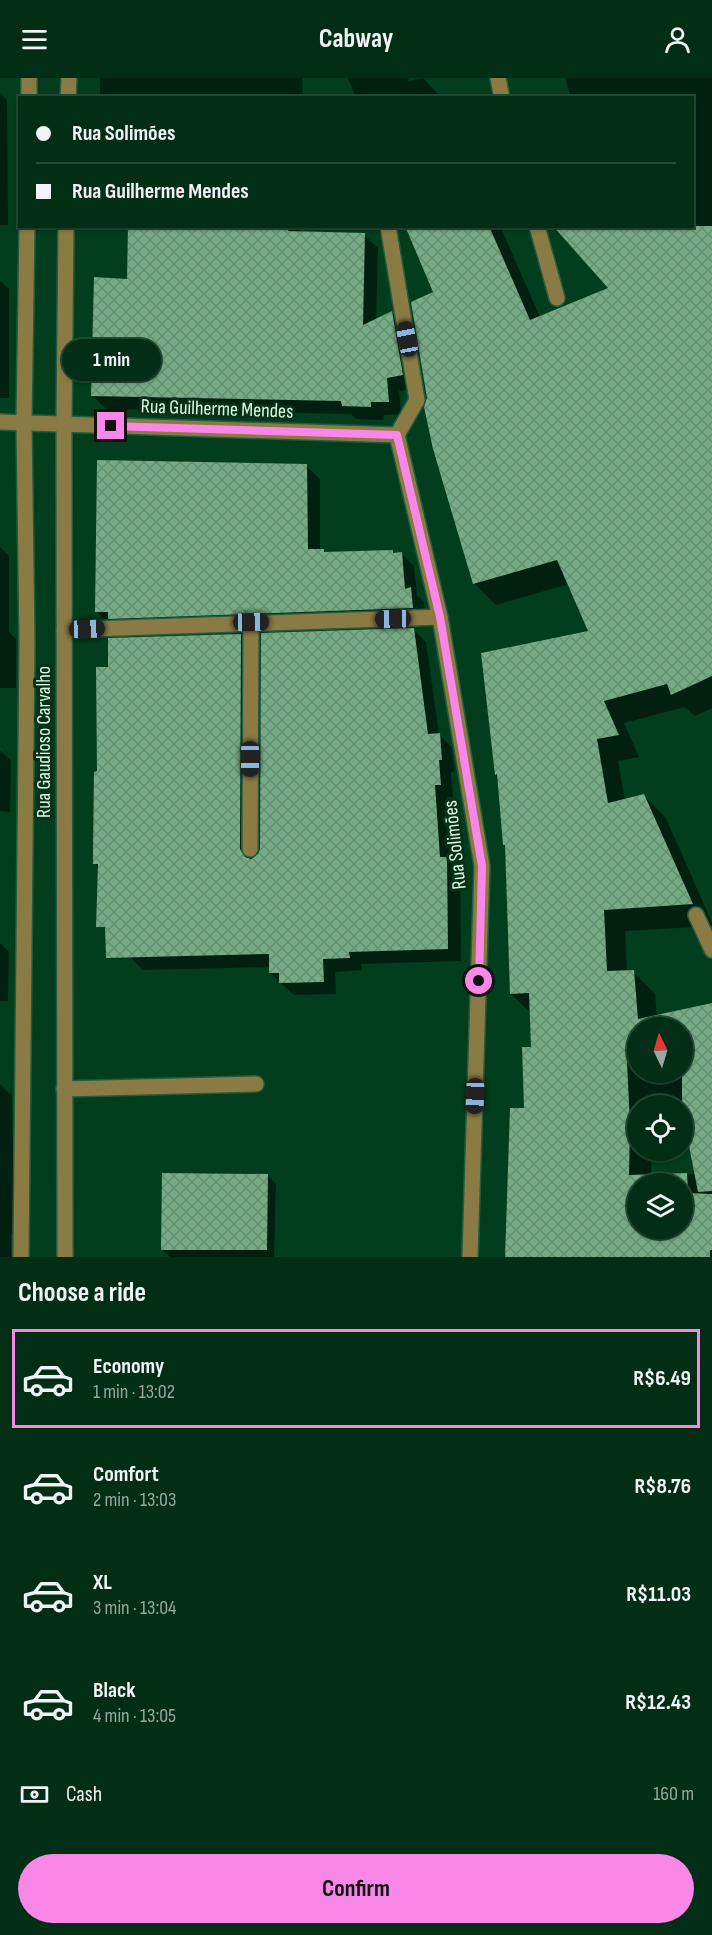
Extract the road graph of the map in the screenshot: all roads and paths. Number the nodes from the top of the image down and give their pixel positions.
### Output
1 (29, 78) edge
2 (69, 78) edge
3 (498, 78) edge
4 (29, 96) edge
5 (68, 96) edge
6 (502, 96) edge
7 (27, 228) edge
8 (66, 228) edge
9 (388, 228) edge
10 (538, 228) edge
11 (557, 298) dead end
12 (0, 422) edge
13 (24, 422) junction
14 (64, 425) junction
15 (397, 435) junction
16 (440, 617) junction
17 (251, 622) junction
18 (64, 630) junction
19 (250, 849) dead end
20 (696, 915) dead end
21 (712, 950) edge
22 (256, 1084) dead end
23 (64, 1089) junction
24 (21, 1257) edge
25 (64, 1257) edge
26 (470, 1257) edge

1 - 4 street
2 - 5 street
3 - 6 street
7 - 13 street, Rua Gaudioso Carvalho
8 - 14 street, Rua Gaudioso Carvalho
9 - 15 street
10 - 11 street
12 - 13 street, Rua Guilherme Mendes
13 - 14 street, Rua Guilherme Mendes
13 - 24 street, Rua Gaudioso Carvalho
14 - 15 street, Rua Guilherme Mendes
14 - 18 street, Rua Gaudioso Carvalho
15 - 16 street, Rua Solimões
16 - 17 street
16 - 26 street, Rua Solimões
17 - 18 street
17 - 19 street
18 - 23 street, Rua Gaudioso Carvalho
20 - 21 street
22 - 23 street
23 - 25 street, Rua Gaudioso Carvalho

